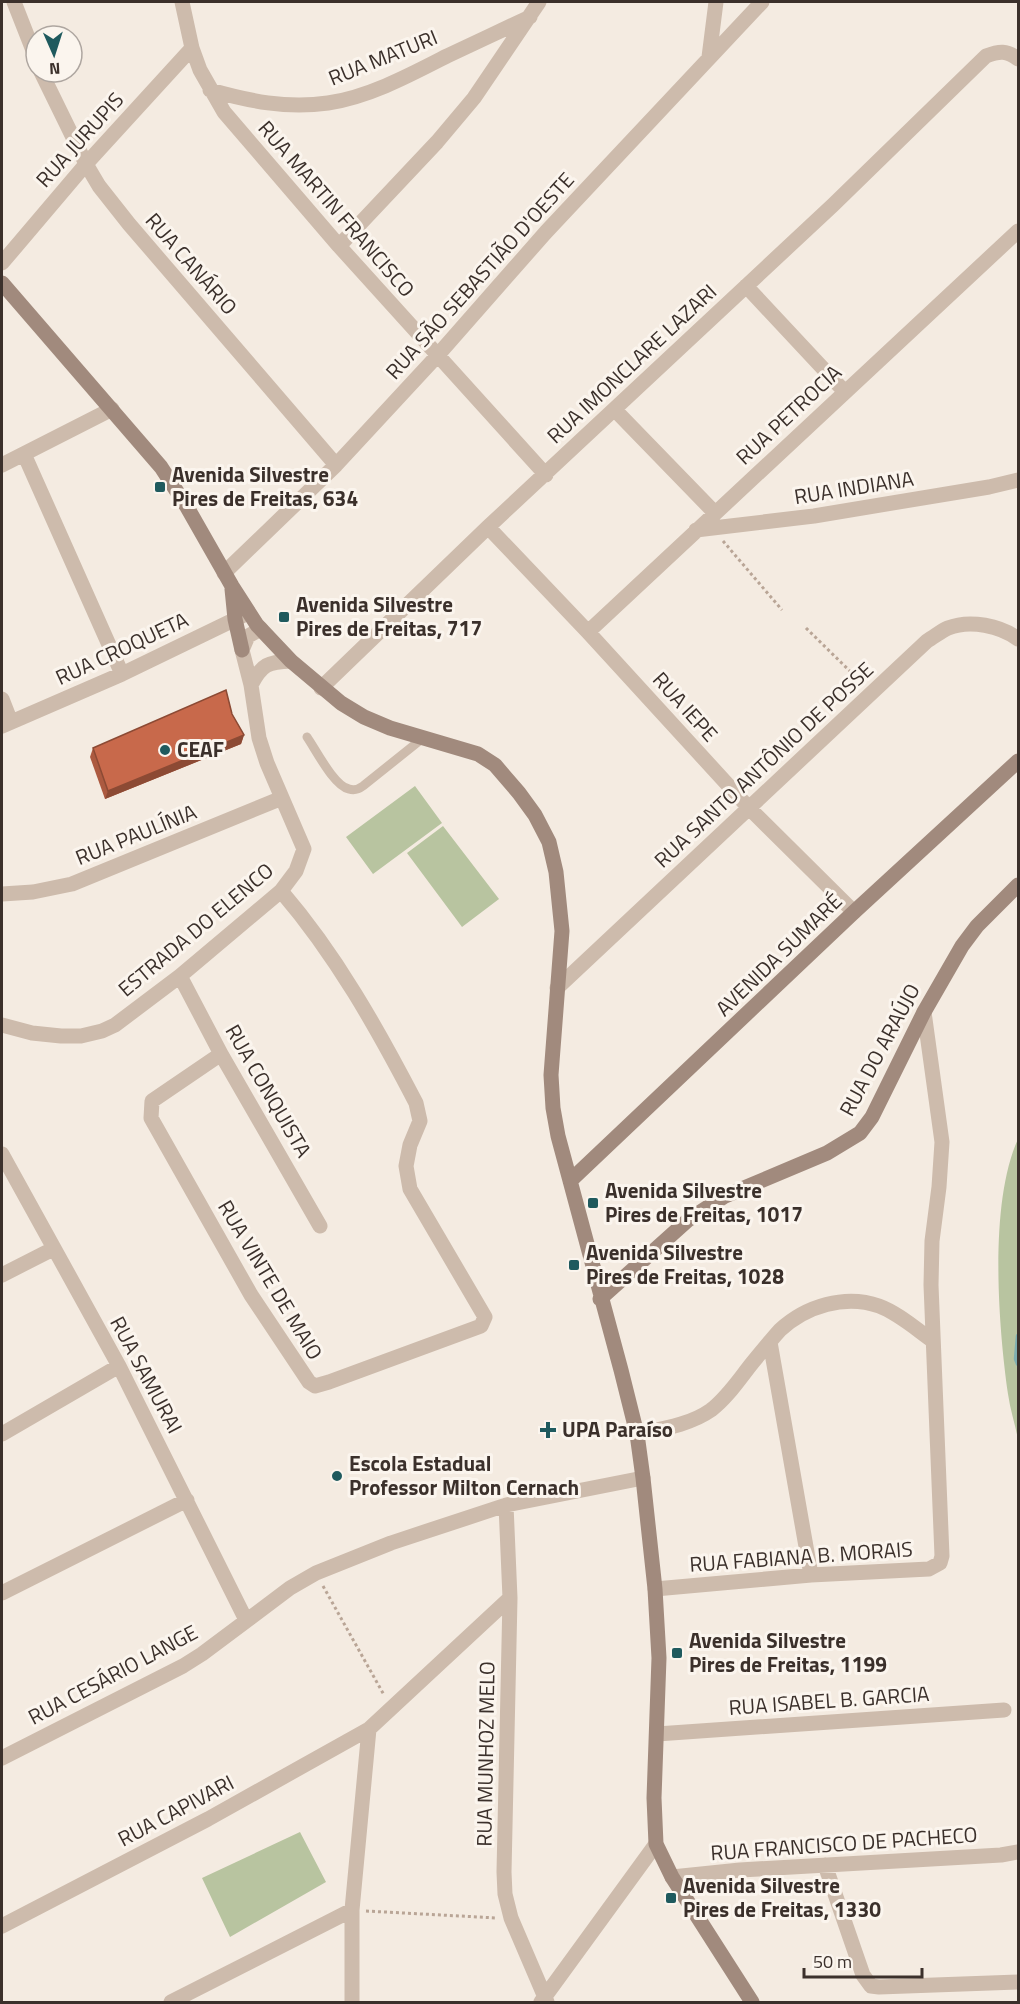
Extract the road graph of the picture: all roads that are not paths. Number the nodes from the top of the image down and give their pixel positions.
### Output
1 (14, 2) edge
2 (182, 2) edge
3 (539, 2) edge
4 (716, 2) edge
5 (762, 2) edge
6 (530, 17) junction
7 (24, 27) edge
8 (192, 48) junction
9 (709, 57) junction
10 (1018, 59) edge
11 (47, 84) edge
12 (210, 90) junction
13 (86, 164) junction
14 (1018, 231) edge
15 (339, 246) junction
16 (2, 263) edge
17 (2, 283) edge
18 (746, 286) junction
19 (437, 356) junction
20 (845, 392) junction
21 (112, 410) junction
22 (615, 410) junction
23 (24, 454) junction
24 (2, 465) edge
25 (336, 465) junction
26 (546, 475) junction
27 (1018, 480) edge
28 (714, 512) junction
29 (488, 527) junction
30 (696, 531) junction
31 (228, 579) junction
32 (242, 616) junction
33 (261, 629) junction
34 (588, 632) junction
35 (1018, 639) edge
36 (242, 650) junction
37 (291, 661) junction
38 (122, 674) junction
39 (251, 685) junction
40 (321, 688) junction
41 (2, 699) edge
42 (6, 724) edge
43 (307, 737) dead end
44 (423, 738) junction
45 (1018, 761) edge
46 (282, 798) junction
47 (749, 808) junction
48 (1018, 885) edge
49 (281, 891) junction
50 (2, 894) edge
51 (854, 912) junction
52 (180, 976) junction
53 (557, 988) junction
54 (924, 1012) junction
55 (2, 1025) edge
56 (221, 1054) junction
57 (2, 1154) edge
58 (570, 1181) junction
59 (320, 1226) dead end
60 (53, 1249) junction
61 (2, 1275) edge
62 (600, 1299) junction
63 (933, 1341) junction
64 (770, 1342) junction
65 (119, 1366) junction
66 (2, 1434) edge
67 (637, 1434) junction
68 (643, 1478) junction
69 (188, 1500) junction
70 (506, 1505) junction
71 (811, 1575) junction
72 (655, 1589) junction
73 (2, 1593) edge
74 (510, 1598) junction
75 (246, 1620) junction
76 (1004, 1710) dead end
77 (369, 1729) junction
78 (657, 1734) junction
79 (2, 1758) edge
80 (656, 1844) junction
81 (1018, 1852) edge
82 (825, 1864) junction
83 (672, 1877) junction
84 (352, 1910) junction
85 (2, 1926) edge
86 (1018, 1982) edge
87 (544, 2001) edge
88 (171, 2002) edge
89 (352, 2002) edge
90 (752, 2002) edge

1 - 7 street
2 - 8 street, RUA MARTIN FRANCISCO
3 - 6 street
4 - 9 street
5 - 9 street, RUA SÃO SEBASTIÃO D'OESTE
6 - 12 street, RUA MATURI
6 - 15 street
8 - 12 street, RUA MARTIN FRANCISCO
8 - 13 street, RUA JURUPIS
9 - 19 street, RUA SÃO SEBASTIÃO D'OESTE
10 - 18 street, RUA IMONCLARE LAZARI
11 - 13 street, RUA CANÁRIO
12 - 15 street, RUA MARTIN FRANCISCO
13 - 16 street, RUA JURUPIS
13 - 25 street, RUA CANÁRIO
14 - 20 street, RUA PETROCIA
15 - 19 street, RUA MARTIN FRANCISCO
17 - 21 main road
18 - 20 street
18 - 22 street, RUA IMONCLARE LAZARI
19 - 25 street, RUA SÃO SEBASTIÃO D'OESTE
19 - 26 street, RUA MARTIN FRANCISCO
20 - 28 street, RUA PETROCIA
21 - 23 street
21 - 31 main road
22 - 26 street, RUA IMONCLARE LAZARI
22 - 28 street
23 - 24 street
23 - 38 street
25 - 31 street, RUA SÃO SEBASTIÃO D'OESTE
26 - 29 street, RUA IMONCLARE LAZARI
27 - 30 street, RUA INDIANA
28 - 30 street, RUA PETROCIA
29 - 34 street, RUA IEPE
29 - 40 street, RUA IMONCLARE LAZARI
30 - 34 street, RUA PETROCIA
31 - 32 main road
32 - 33 main road
32 - 36 main road
32 - 38 street, RUA CROQUETA
33 - 36 street
33 - 37 main road
34 - 47 street, RUA IEPE
35 - 47 street, RUA SANTO ANTÔNIO DE POSSE
36 - 39 street, ESTRADA DO ELENCO
37 - 39 street
37 - 40 main road
38 - 42 street, RUA CROQUETA
39 - 46 street, ESTRADA DO ELENCO
40 - 44 main road
41 - 42 street, RUA CROQUETA
43 - 44 lane
44 - 53 main road
45 - 51 main road, AVENIDA SUMARÉ
46 - 49 street, ESTRADA DO ELENCO
46 - 50 street, RUA PAULÍNIA
47 - 51 street, RUA IEPE
47 - 53 street, RUA SANTO ANTÔNIO DE POSSE
48 - 54 main road, RUA DO ARAÚJO
49 - 52 street, ESTRADA DO ELENCO
49 - 56 street, RUA VINTE DE MAIO
51 - 58 main road, AVENIDA SUMARÉ
52 - 55 street, ESTRADA DO ELENCO
52 - 56 street, RUA CONQUISTA
53 - 58 main road
54 - 62 main road, RUA DO ARAÚJO
54 - 63 street
56 - 59 street, RUA CONQUISTA
57 - 60 street, RUA SAMURAI
58 - 62 main road
60 - 61 street
60 - 65 street, RUA SAMURAI
62 - 67 main road
63 - 64 street
63 - 71 street, RUA FABIANA B. MORAIS
64 - 67 street
64 - 71 street
65 - 66 street
65 - 69 street, RUA SAMURAI
67 - 68 main road
68 - 70 street, RUA CESÁRIO LANGE
68 - 72 main road
69 - 73 street
69 - 75 street, RUA SAMURAI
70 - 74 street, RUA MUNHOZ MELO
70 - 75 street, RUA CESÁRIO LANGE
71 - 72 street, RUA FABIANA B. MORAIS
72 - 78 main road
74 - 77 street, RUA CAPIVARI
74 - 87 street, RUA MUNHOZ MELO
75 - 79 street, RUA CESÁRIO LANGE
76 - 78 street, RUA ISABEL B. GARCIA
77 - 84 street
77 - 85 street, RUA CAPIVARI
78 - 80 main road
80 - 83 main road
80 - 87 street
81 - 82 street, RUA FRANCISCO DE PACHECO
82 - 83 street, RUA FRANCISCO DE PACHECO
82 - 86 street
83 - 90 main road
84 - 88 street
84 - 89 street

